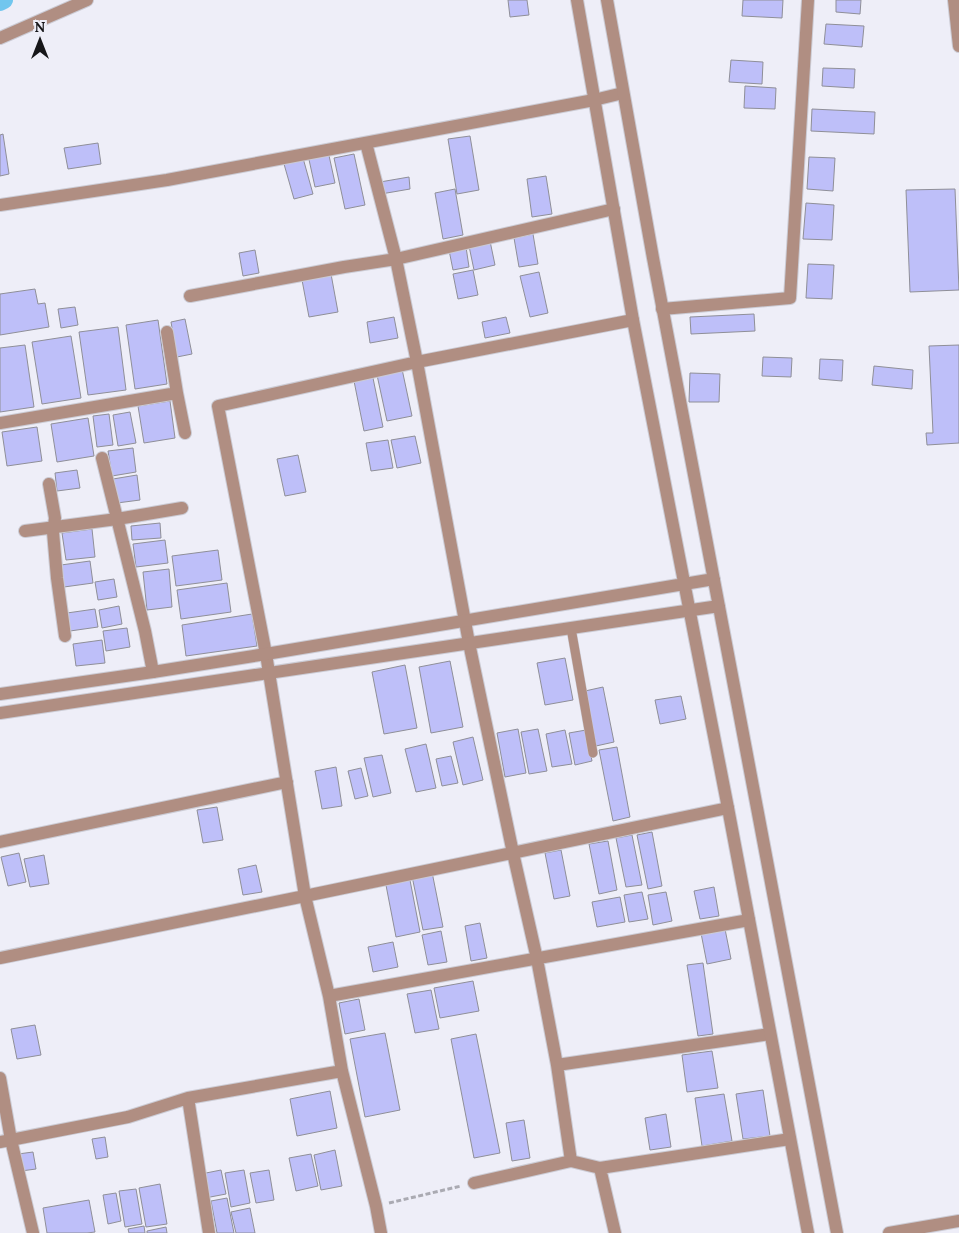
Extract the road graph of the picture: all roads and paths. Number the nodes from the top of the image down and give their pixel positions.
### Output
1 (87, 0) edge
2 (577, 0) edge
3 (607, 0) edge
4 (808, 0) edge
5 (954, 0) edge
6 (0, 38) edge
7 (959, 46) edge
8 (624, 93) junction
9 (594, 100) junction
10 (366, 143) junction
11 (0, 205) edge
12 (614, 208) junction
13 (396, 259) junction
14 (190, 296) dead end
15 (662, 309) junction
16 (633, 320) junction
17 (167, 332) dead end
18 (417, 362) junction
19 (177, 393) junction
20 (0, 423) edge
21 (185, 433) dead end
22 (102, 458) dead end
23 (49, 484) dead end
24 (182, 508) dead end
25 (117, 519) junction
26 (53, 528) junction
27 (25, 531) dead end
28 (714, 580) junction
29 (684, 585) junction
30 (719, 606) junction
31 (689, 611) junction
32 (465, 621) junction
33 (571, 628) junction
34 (65, 636) dead end
35 (470, 643) junction
36 (266, 654) junction
37 (153, 672) junction
38 (269, 673) junction
39 (0, 694) edge
40 (0, 712) edge
41 (593, 753) dead end
42 (287, 782) junction
43 (728, 808) junction
44 (0, 842) edge
45 (513, 853) junction
46 (305, 896) junction
47 (749, 920) junction
48 (0, 958) edge
49 (537, 959) junction
50 (329, 996) junction
51 (770, 1034) junction
52 (557, 1065) junction
53 (342, 1071) junction
54 (0, 1078) edge
55 (188, 1098) junction
56 (790, 1140) junction
57 (6, 1141) edge
58 (571, 1161) junction
59 (600, 1168) junction
60 (474, 1183) joint
61 (376, 1206) junction
62 (959, 1221) edge
63 (33, 1233) edge
64 (209, 1233) edge
65 (381, 1233) edge
66 (615, 1233) edge
67 (808, 1233) edge
68 (837, 1233) edge
69 (890, 1233) edge

1 - 6 street
2 - 9 street
3 - 8 street
4 - 15 street
5 - 7 street
8 - 9 street
8 - 15 street
9 - 10 street
9 - 12 street
10 - 11 street
10 - 13 street
12 - 13 street
12 - 16 street
13 - 14 street
13 - 18 street
15 - 28 street
16 - 18 street
16 - 29 street
17 - 19 street
18 - 32 street
18 - 36 street
19 - 20 street
19 - 21 street
22 - 25 street
23 - 26 street
24 - 25 street
25 - 26 street
25 - 37 street
26 - 27 street
26 - 34 street
28 - 29 street
28 - 30 street
29 - 31 street
29 - 32 street
30 - 31 street
30 - 68 street
31 - 33 street
31 - 43 street
32 - 35 street
32 - 36 street
33 - 35 street
33 - 41 lane
35 - 38 street
35 - 45 street
36 - 37 street
36 - 38 street
37 - 39 street
38 - 40 street
38 - 42 street
42 - 44 street
42 - 46 street
43 - 45 street
43 - 47 street
45 - 46 street
45 - 49 street
46 - 48 street
46 - 50 street
47 - 49 street
47 - 51 street
49 - 50 street
49 - 52 street
50 - 53 street
51 - 52 street
51 - 56 street
52 - 58 street
53 - 55 street
53 - 61 street
54 - 57 street
55 - 57 street
55 - 64 street
56 - 59 street
56 - 67 street
57 - 63 street
58 - 59 street
58 - 60 street
59 - 66 street
60 - 61 path
61 - 65 street
62 - 69 street

